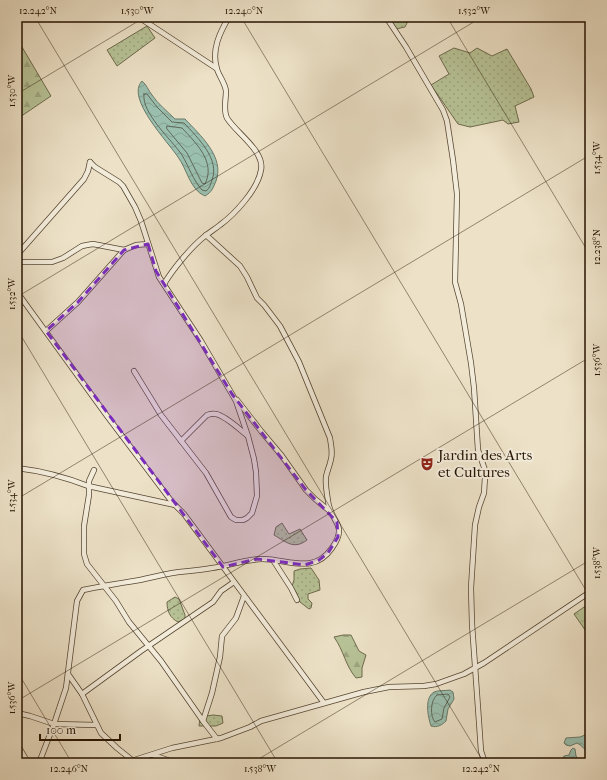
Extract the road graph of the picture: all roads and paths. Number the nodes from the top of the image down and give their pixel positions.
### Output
1 (134, 17) edge
2 (229, 17) edge
3 (386, 17) edge
4 (216, 68) junction
5 (206, 235) junction
6 (148, 244) junction
7 (124, 250) junction
8 (17, 255) edge
9 (17, 262) edge
10 (164, 284) junction
11 (17, 292) edge
12 (46, 331) junction
13 (134, 371) dead end
14 (232, 394) junction
15 (248, 436) junction
16 (181, 441) junction
17 (17, 468) edge
18 (94, 470) dead end
19 (88, 486) junction
20 (175, 505) junction
21 (331, 512) junction
22 (273, 560) junction
23 (223, 567) junction
24 (234, 582) junction
25 (103, 585) junction
26 (590, 592) edge
27 (244, 596) junction
28 (297, 600) dead end
29 (148, 646) junction
30 (476, 668) junction
31 (68, 674) junction
32 (82, 694) junction
33 (324, 703) junction
34 (17, 714) edge
35 (203, 721) junction
36 (54, 724) junction
37 (96, 725) junction
38 (217, 739) junction
39 (17, 744) edge
40 (153, 755) junction
41 (132, 760) junction
42 (144, 760) edge
43 (28, 763) edge
44 (39, 763) edge
45 (125, 763) edge
46 (176, 763) edge
47 (485, 763) edge

1 - 4 street
2 - 4 street
3 - 30 street
4 - 5 street
5 - 10 street
5 - 21 street
6 - 7 street
6 - 8 street
6 - 10 street
7 - 9 street
7 - 12 street
10 - 14 street
11 - 12 street
12 - 20 street
13 - 16 street
14 - 15 street
14 - 21 street
15 - 16 street
15 - 16 street
17 - 19 street
18 - 19 street
19 - 20 street
19 - 25 street
20 - 23 street
21 - 22 street
22 - 23 street
22 - 28 street
23 - 24 street
23 - 25 street
24 - 27 street
24 - 29 street
25 - 29 street
25 - 31 street
26 - 30 street
27 - 33 street
27 - 35 street
29 - 32 street
29 - 35 street
30 - 33 street
30 - 47 street
31 - 32 street
31 - 36 street
32 - 37 street
33 - 38 street
34 - 36 street
35 - 38 street
36 - 37 street
36 - 44 street
37 - 41 street
38 - 40 street
39 - 43 street
40 - 42 street
40 - 46 street
41 - 42 street
41 - 45 street

